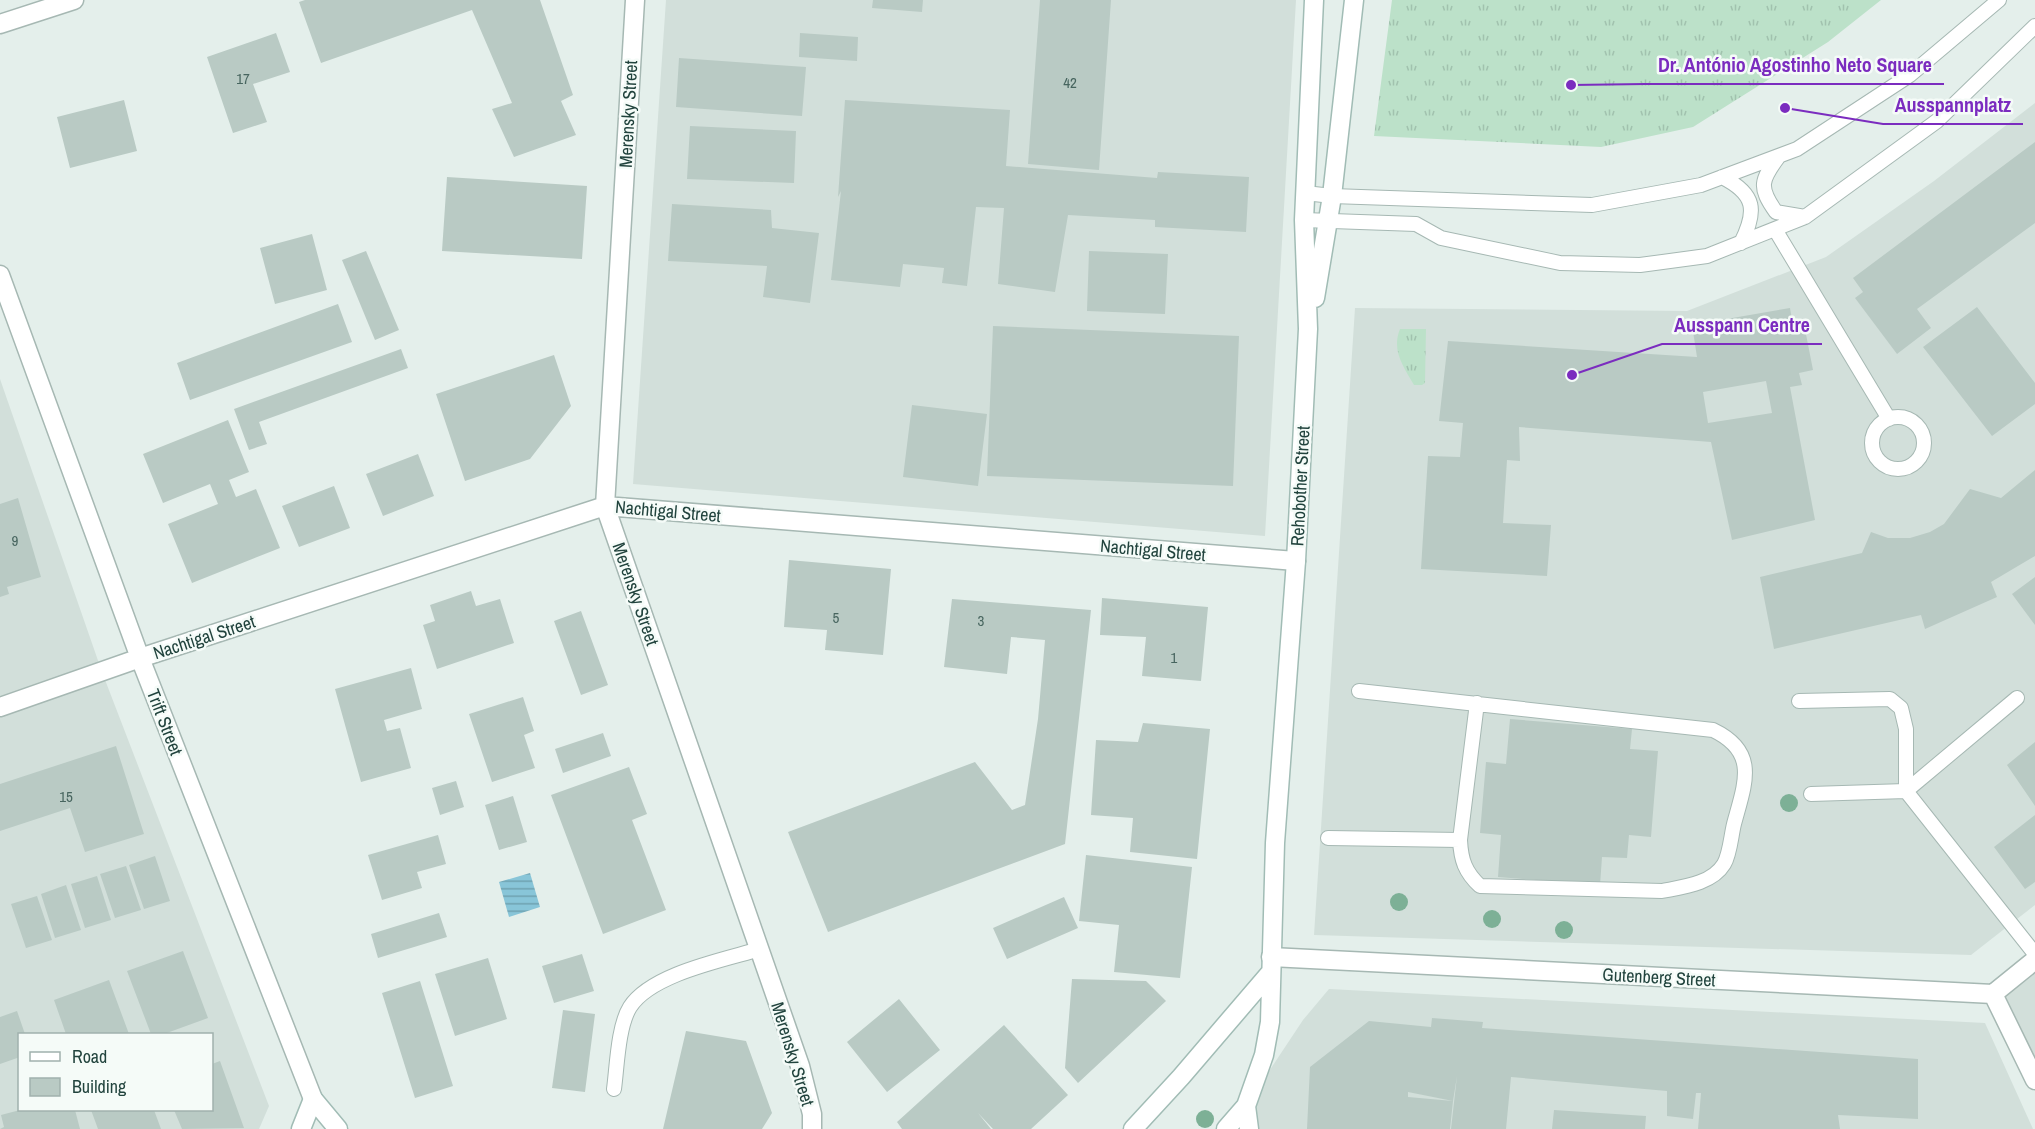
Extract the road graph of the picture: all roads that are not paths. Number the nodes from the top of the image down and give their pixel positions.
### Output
1 (74, 0) edge
2 (635, 0) edge
3 (1314, 0) edge
4 (1354, 0) edge
5 (1999, 0) edge
6 (0, 24) edge
7 (2035, 26) edge
8 (1779, 155) junction
9 (1722, 177) junction
10 (1305, 193) junction
11 (1332, 196) junction
12 (1805, 217) junction
13 (1304, 220) junction
14 (1328, 222) junction
15 (1776, 231) junction
16 (1741, 243) junction
17 (0, 275) edge
18 (1308, 329) junction
19 (1889, 419) dead end
20 (605, 506) junction
21 (1296, 561) junction
22 (140, 658) junction
23 (1359, 691) dead end
24 (2017, 698) dead end
25 (1799, 701) dead end
26 (1478, 703) junction
27 (0, 707) edge
28 (1906, 791) junction
29 (1811, 794) dead end
30 (1328, 838) dead end
31 (1461, 840) junction
32 (760, 949) junction
33 (2035, 954) edge
34 (2035, 960) edge
35 (1270, 965) junction
36 (1993, 994) junction
37 (2035, 1080) edge
38 (614, 1089) dead end
39 (313, 1099) junction
40 (1246, 1106) junction
41 (301, 1129) edge
42 (338, 1129) edge
43 (812, 1129) edge
44 (1133, 1129) edge
45 (1226, 1129) edge
46 (1249, 1129) edge

1 - 6 street
2 - 20 street, Merensky Street
3 - 10 street, Rehobother Street
4 - 11 street
5 - 8 lane
7 - 12 lane
8 - 9 lane
8 - 12 lane
9 - 11 lane
9 - 16 lane
10 - 11 lane
10 - 13 street, Rehobother Street
11 - 14 street
12 - 15 lane
13 - 14 lane
13 - 18 street, Rehobother Street
14 - 16 lane
14 - 18 street
15 - 16 lane
15 - 19 lane
17 - 22 street, Trift Street
18 - 21 street, Rehobother Street
20 - 21 street, Nachtigal Street
20 - 22 street, Nachtigal Street
20 - 32 street, Merensky Street
21 - 35 street, Rehobother Street
22 - 27 street, Nachtigal Street
22 - 39 street, Trift Street
23 - 26 lane
24 - 28 lane
25 - 28 lane
26 - 31 lane
26 - 31 lane
28 - 29 lane
28 - 33 lane
30 - 31 lane
32 - 38 lane
32 - 43 street, Merensky Street
34 - 36 street
35 - 36 street, Gutenberg Street
35 - 40 street, Rehobother Street
35 - 44 street
36 - 37 street
39 - 41 street
39 - 42 street, Trift Street
40 - 45 street
40 - 46 street

